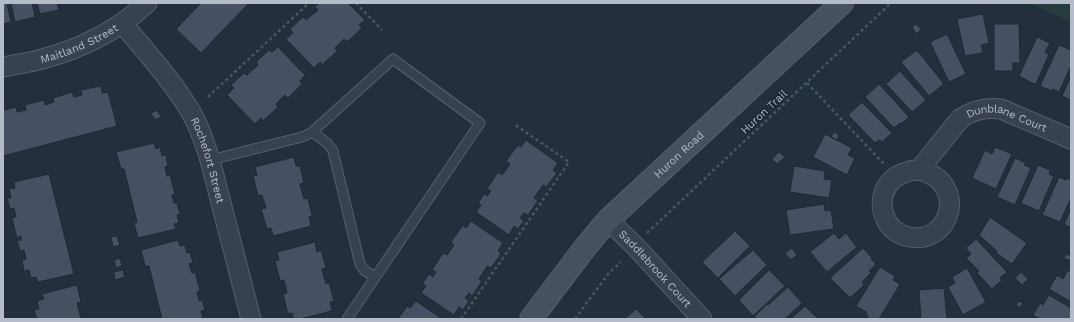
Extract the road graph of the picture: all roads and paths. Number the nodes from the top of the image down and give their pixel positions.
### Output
1 (147, 3) edge
2 (309, 3) edge
3 (356, 3) edge
4 (842, 3) edge
5 (891, 3) edge
6 (122, 23) junction
7 (382, 30) dead end
8 (3, 67) edge
9 (807, 83) junction
10 (208, 97) dead end
11 (514, 124) dead end
12 (312, 132) junction
13 (1071, 139) edge
14 (210, 160) junction
15 (919, 170) junction
16 (896, 176) junction
17 (608, 220) junction
18 (647, 233) dead end
19 (621, 262) dead end
20 (375, 278) junction
21 (251, 319) edge
22 (347, 319) edge
23 (461, 319) edge
24 (531, 319) edge
25 (574, 319) edge
26 (702, 319) edge

1 - 6 street, Maitland Street
2 - 10 path
3 - 7 path
4 - 17 main road, Huron Road
5 - 9 path, Huron Trail
6 - 8 street, Maitland Street
6 - 14 street, Rochefort Street
9 - 16 path
9 - 18 path, Huron Trail
11 - 23 path
12 - 14 lane
12 - 20 lane
12 - 20 lane
13 - 15 street, Dunblane Court
14 - 21 street, Rochefort Street
15 - 16 street
15 - 16 street
17 - 24 main road, Huron Road
17 - 26 street, Saddlebrook Court
19 - 25 path
20 - 22 lane

